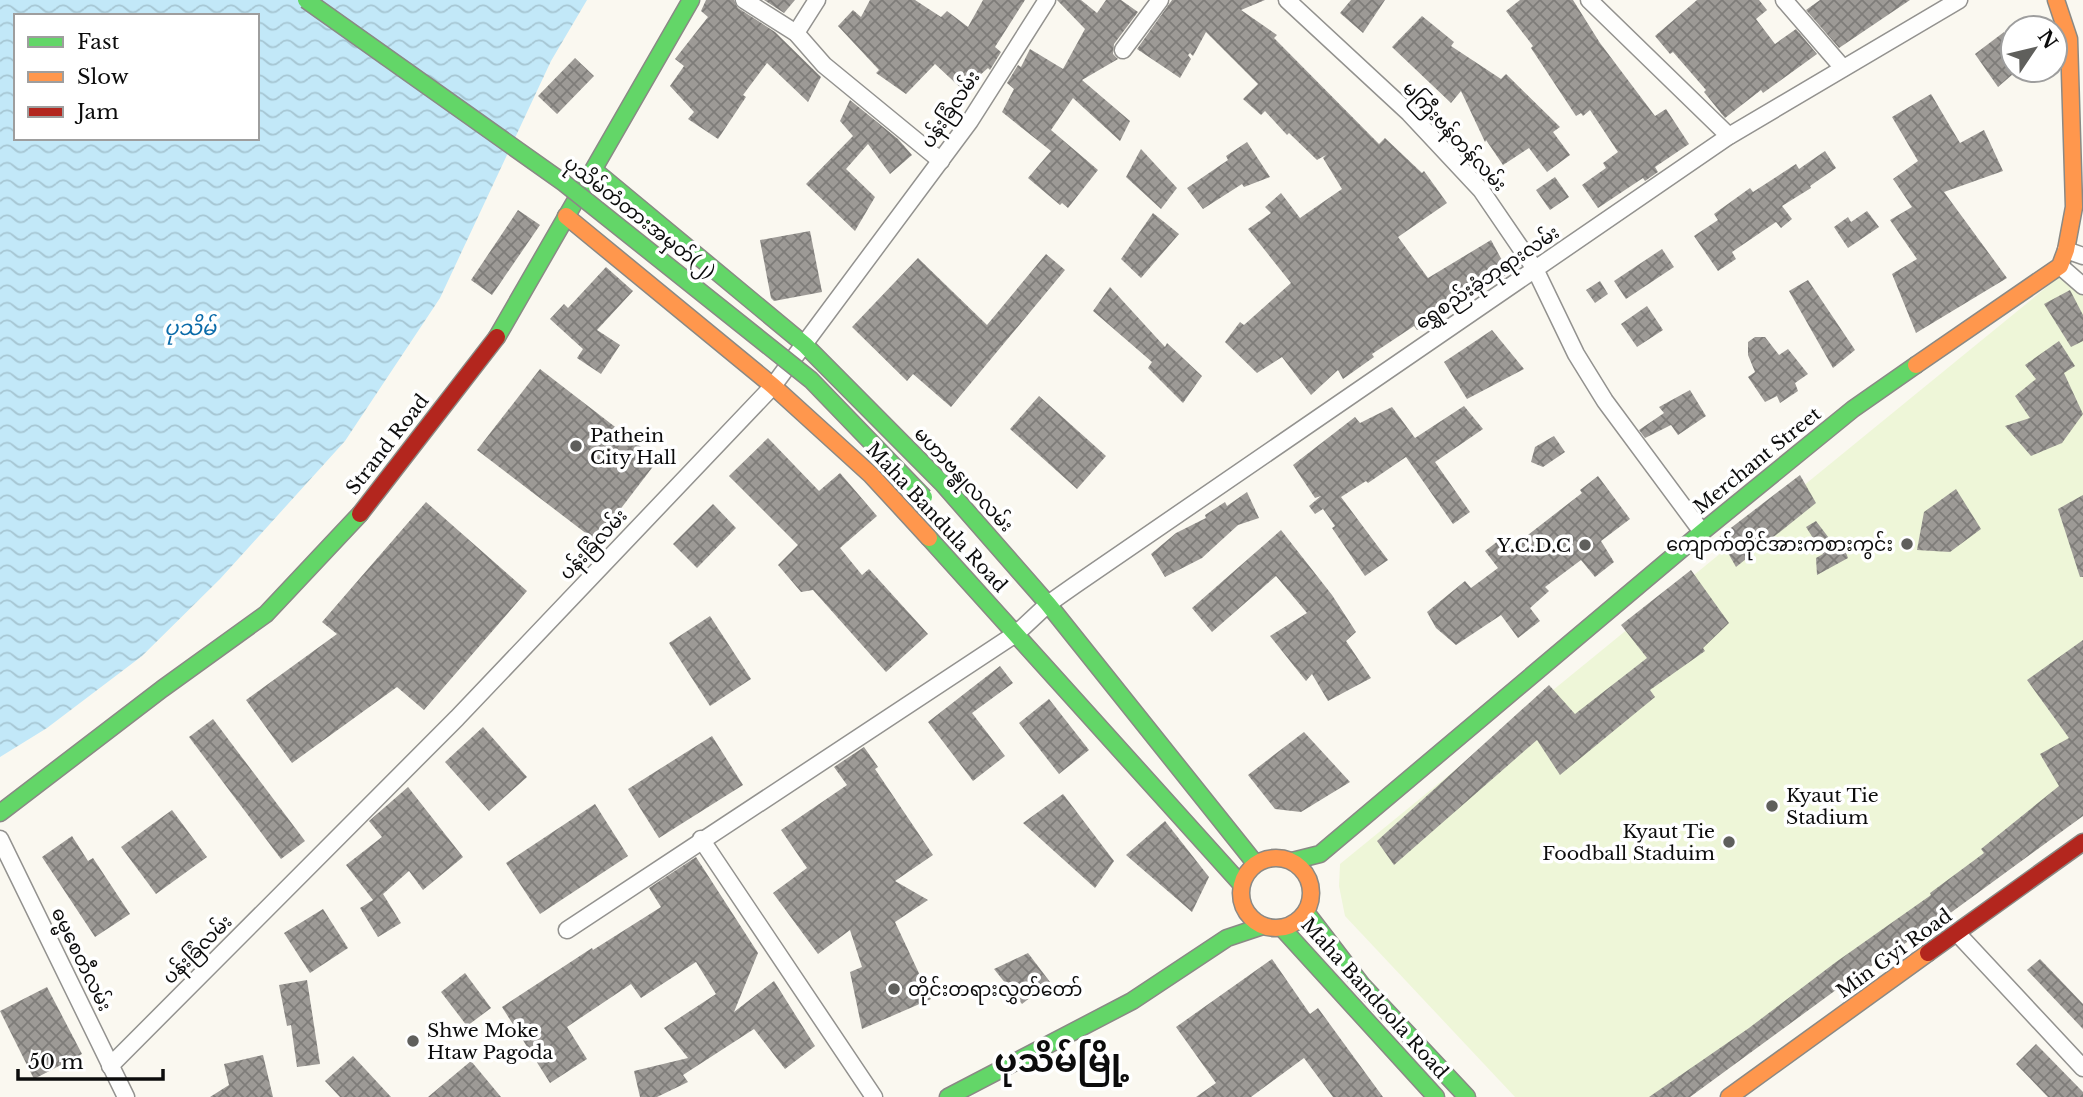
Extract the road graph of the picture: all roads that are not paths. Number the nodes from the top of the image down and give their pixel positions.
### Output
1 (306, 0) edge
2 (691, 0) edge
3 (744, 0) edge
4 (817, 0) edge
5 (1047, 0) edge
6 (1160, 0) edge
7 (1287, 0) edge
8 (1589, 0) edge
9 (1784, 0) edge
10 (1959, 0) edge
11 (2056, 0) edge
12 (796, 33) junction
13 (1122, 50) dead end
14 (1843, 68) junction
15 (1728, 136) junction
16 (940, 161) junction
17 (594, 170) junction
18 (566, 216) junction
19 (2066, 250) junction
20 (2083, 256) edge
21 (2060, 266) junction
22 (1535, 269) junction
23 (2083, 286) edge
24 (805, 345) junction
25 (773, 386) junction
26 (924, 497) junction
27 (974, 519) junction
28 (1702, 532) junction
29 (937, 547) junction
30 (1048, 604) junction
31 (1017, 634) junction
32 (0, 813) edge
33 (0, 839) edge
34 (701, 839) junction
35 (2083, 842) edge
36 (1320, 854) junction
37 (1292, 861) junction
38 (1255, 863) junction
39 (1241, 884) junction
40 (1310, 884) junction
41 (1244, 908) junction
42 (1306, 912) junction
43 (1263, 926) junction
44 (1282, 928) junction
45 (567, 930) dead end
46 (1956, 933) junction
47 (1227, 938) junction
48 (110, 1066) junction
49 (2083, 1068) edge
50 (126, 1097) edge
51 (874, 1097) edge
52 (948, 1097) edge
53 (1436, 1097) edge
54 (1467, 1097) edge
55 (1729, 1097) edge

1 - 26 main road, ပုသိမ်တံတားအမှတ်(၂), bridge
2 - 17 main road, Strand Road
3 - 12 street
4 - 12 street
5 - 16 street, ပန်းခြံလမ်း
6 - 13 street
7 - 22 street, မကြီးဗန်တန်လမ်း
8 - 15 street
9 - 14 street
10 - 14 street, ရွှေစည်းခုံဘုရားလမ်း
11 - 19 main road
12 - 16 street
14 - 15 street, ရွှေစည်းခုံဘုရားလမ်း
15 - 22 street, ရွှေစည်းခုံဘုရားလမ်း
16 - 24 street, ပန်းခြံလမ်း
17 - 18 main road, Strand Road
17 - 24 main road, မဟာဗန္ဓုလလမ်း
18 - 25 main road, Maha Bandula Road
18 - 32 main road, Strand Road
19 - 20 street
19 - 21 main road
21 - 23 street
21 - 28 main road, Merchant Street
22 - 28 street, မကြီးဗန်တန်လမ်း
22 - 30 street, ရွှေစည်းခုံဘုရားလမ်း
24 - 25 street, ပန်းခြံလမ်း
24 - 27 main road, မဟာဗန္ဓုလလမ်း
25 - 29 main road, Maha Bandula Road
25 - 48 street, ပန်းခြံလမ်း
26 - 27 main road
26 - 29 main road
27 - 30 main road, မဟာဗန္ဓုလလမ်း
28 - 36 main road, Merchant Street
29 - 31 main road, Maha Bandula Road
30 - 31 street, ရွှေစည်းခုံဘုရားလမ်း
30 - 38 main road, မဟာဗန္ဓုလလမ်း
31 - 34 street, ရွှေစည်းခုံဘုရားလမ်း
31 - 39 main road, Maha Bandula Road
33 - 48 street, ဓမ္မစေတီလမ်း
34 - 45 street, ရွှေစည်းခုံဘုရားလမ်း
34 - 51 street
35 - 46 main road, Min Gyi Road
36 - 37 main road
36 - 40 main road
37 - 38 main road
37 - 40 main road
38 - 39 main road
39 - 41 main road
40 - 42 main road
41 - 43 main road
41 - 47 main road
42 - 44 main road
42 - 54 main road, Maha Bandoola Road
43 - 44 main road
43 - 47 main road
44 - 53 main road, Maha Bandoola Road
46 - 49 street
46 - 55 main road, Min Gyi Road
47 - 52 main road
48 - 50 street, ဓမ္မစေတီလမ်း

